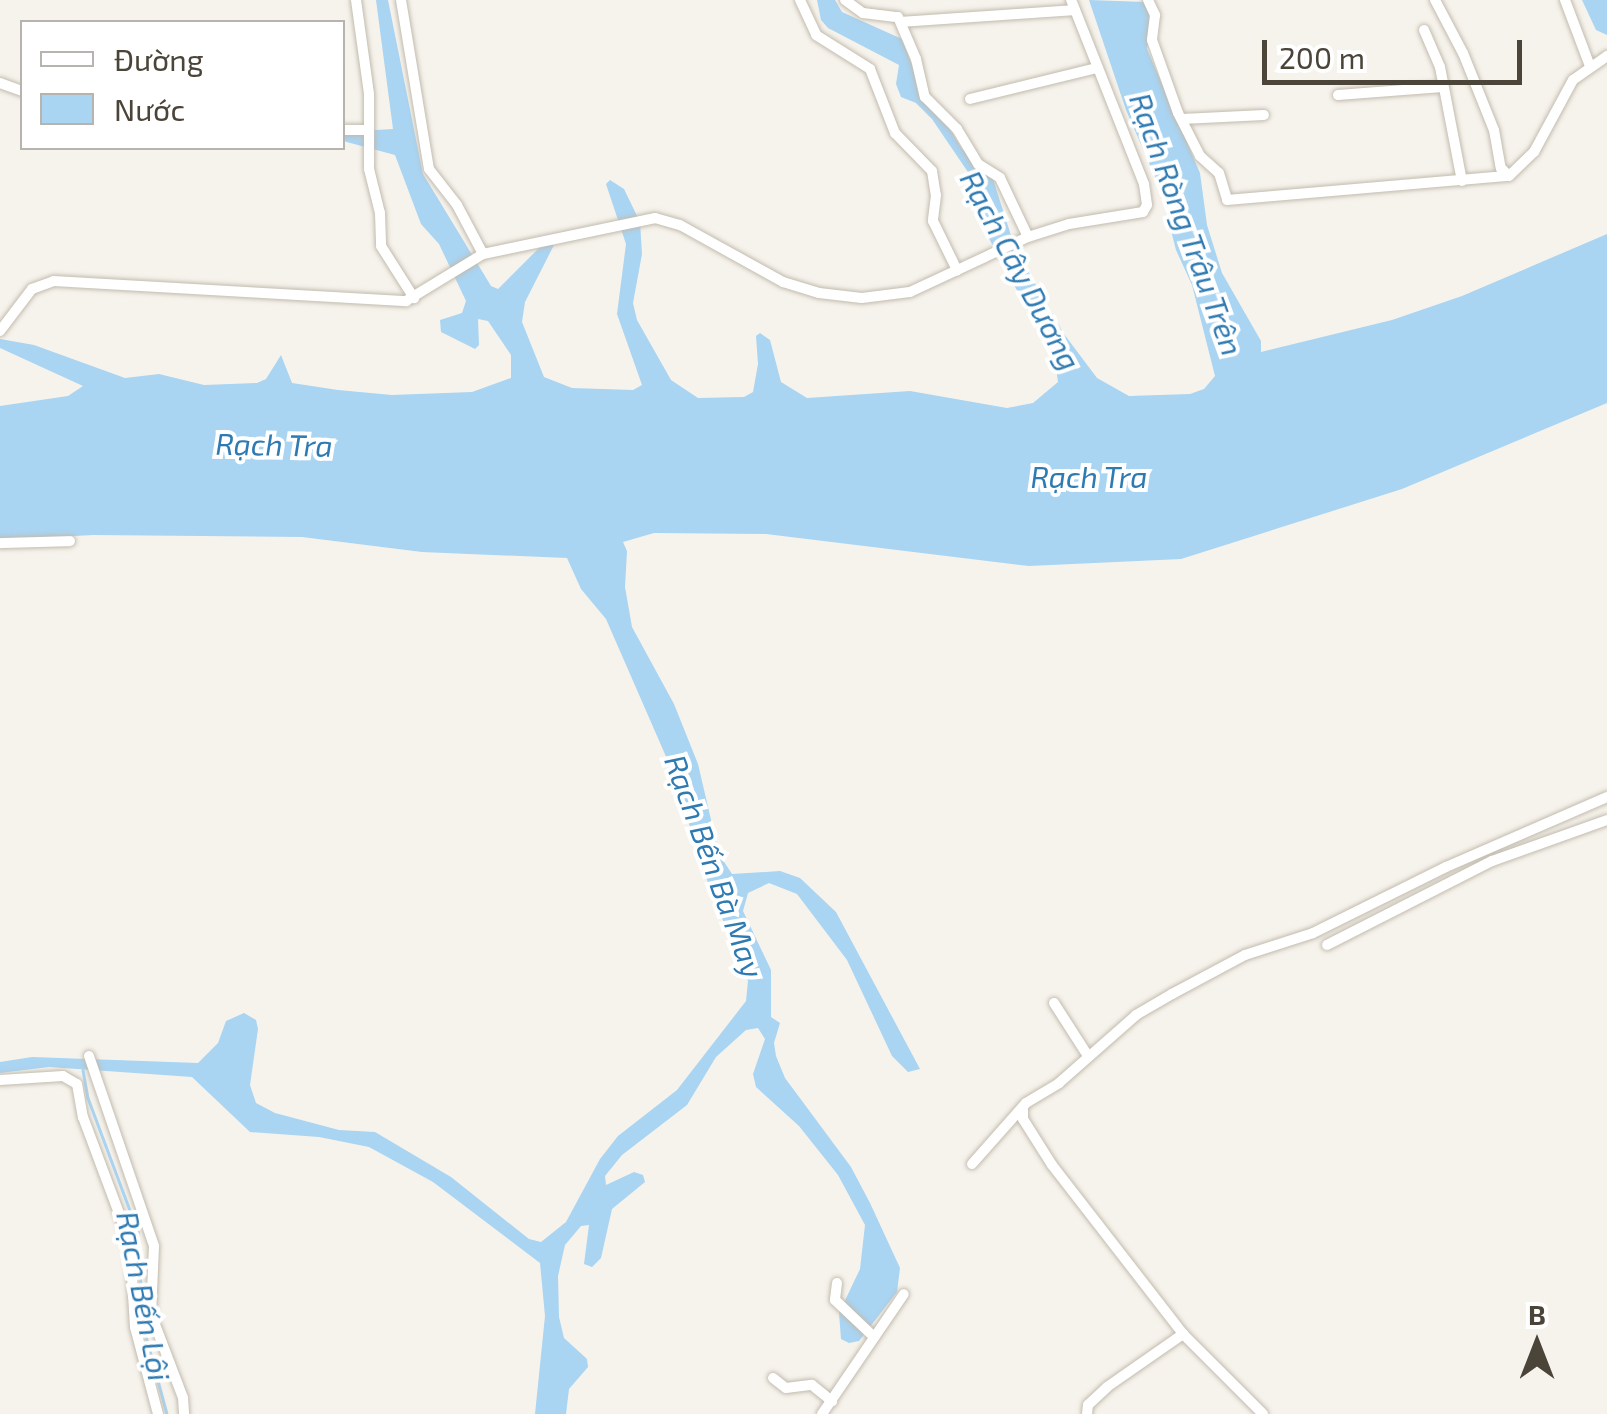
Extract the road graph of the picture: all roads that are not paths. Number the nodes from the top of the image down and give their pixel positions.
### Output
1 (356, 0) edge
2 (401, 0) edge
3 (800, 0) edge
4 (845, 0) edge
5 (1148, 0) edge
6 (1435, 0) edge
7 (1565, 0) edge
8 (1073, 5) edge
9 (901, 22) junction
10 (1424, 30) dead end
11 (1605, 56) edge
12 (1590, 66) junction
13 (1097, 68) junction
14 (1443, 86) junction
15 (1338, 95) dead end
16 (970, 99) dead end
17 (1264, 115) dead end
18 (1182, 119) junction
19 (345, 130) edge
20 (369, 131) junction
21 (1509, 176) junction
22 (1462, 181) junction
23 (1025, 238) junction
24 (482, 256) junction
25 (963, 268) junction
26 (414, 298) junction
27 (2, 325) edge
28 (70, 541) dead end
29 (0, 543) edge
30 (1607, 797) edge
31 (1607, 820) edge
32 (1327, 944) dead end
33 (1054, 1003) dead end
34 (1088, 1056) junction
35 (90, 1058) dead end
36 (0, 1080) edge
37 (1022, 1110) junction
38 (972, 1164) dead end
39 (837, 1283) dead end
40 (904, 1294) dead end
41 (872, 1334) junction
42 (1182, 1334) junction
43 (774, 1378) dead end
44 (832, 1401) junction
45 (158, 1414) edge
46 (184, 1414) edge
47 (822, 1414) edge
48 (1087, 1414) edge
49 (1263, 1414) edge

1 - 20 street
2 - 24 street
3 - 25 street
4 - 9 street
5 - 18 street
6 - 21 street
7 - 12 street
8 - 9 street
8 - 13 street
9 - 23 street
10 - 14 street
11 - 12 street
12 - 21 street
13 - 16 street
13 - 23 street
14 - 15 street
14 - 22 street
17 - 18 street
18 - 22 street
19 - 20 street
20 - 26 street
21 - 22 street
23 - 25 street
24 - 25 street
24 - 26 street
26 - 27 street
28 - 29 street
30 - 34 street
31 - 32 street
33 - 34 street
34 - 37 street
35 - 46 street
36 - 45 street
37 - 38 street
37 - 42 street
39 - 41 street
40 - 41 street
41 - 44 street
42 - 48 street
42 - 49 street
43 - 44 street
44 - 47 street

